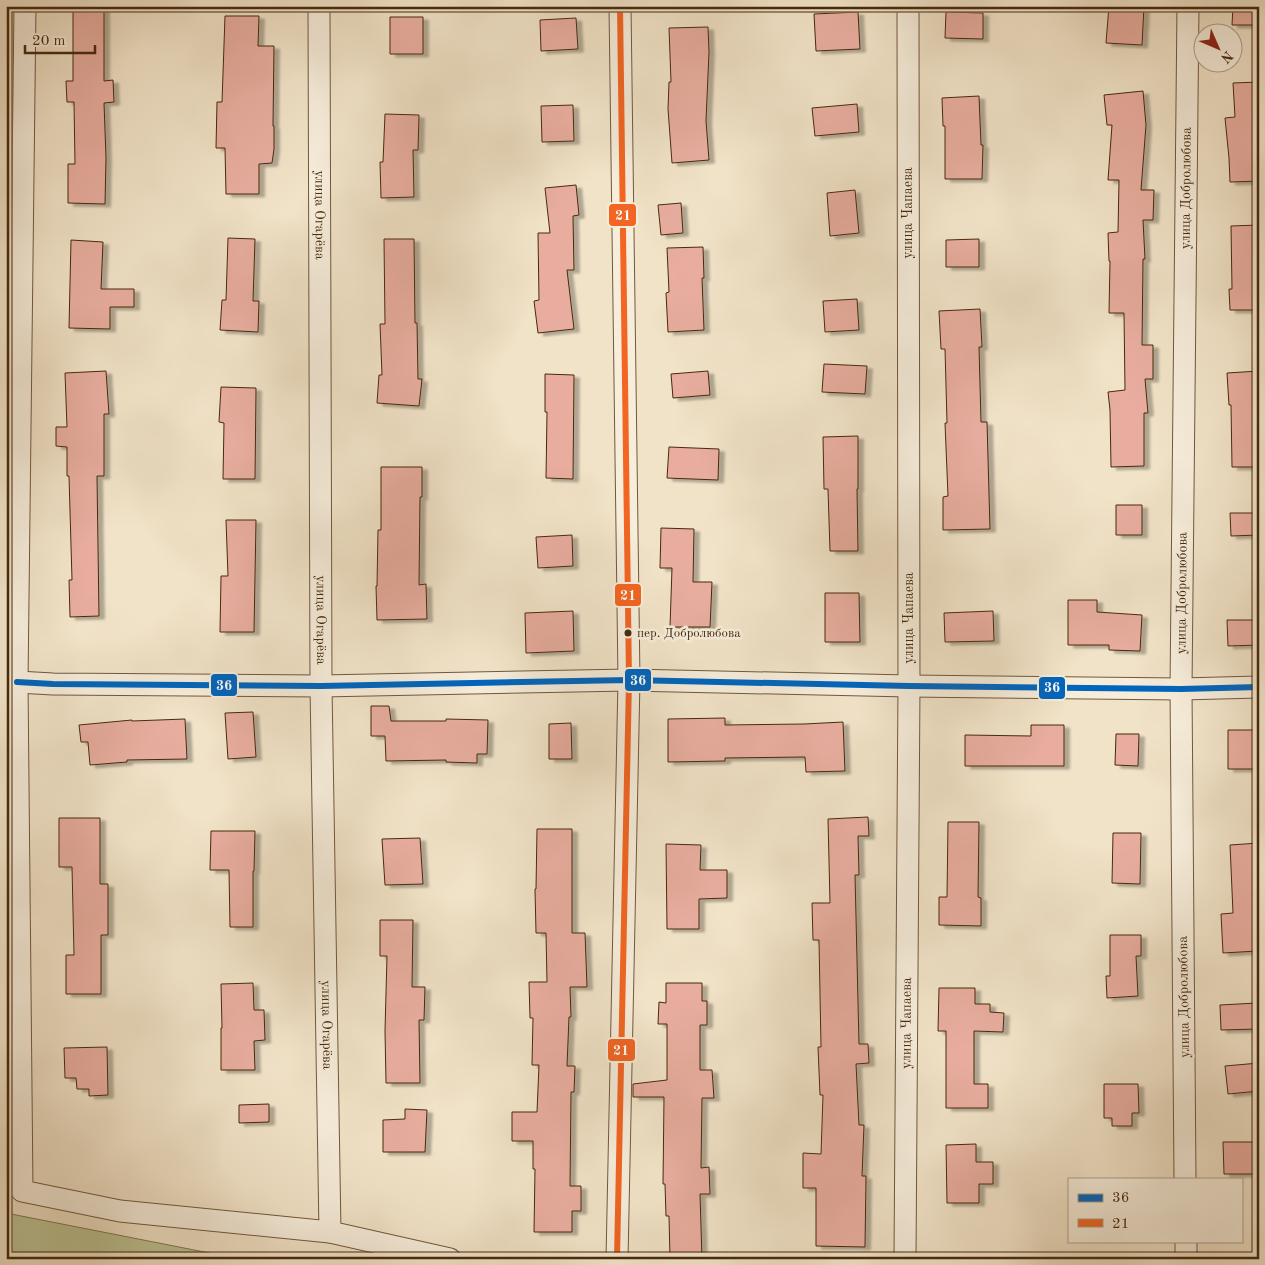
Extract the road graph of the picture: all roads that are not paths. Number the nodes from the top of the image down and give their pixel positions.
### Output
1 (25, 6) edge
2 (319, 6) edge
3 (620, 6) edge
4 (908, 6) edge
5 (1188, 6) edge
6 (629, 680) junction
7 (17, 682) junction
8 (321, 686) junction
9 (909, 686) junction
10 (1259, 687) edge
11 (1181, 690) junction
12 (1185, 1178) edge
13 (18, 1191) edge
14 (330, 1232) junction
15 (1186, 1242) edge
16 (450, 1259) edge
17 (617, 1259) edge
18 (905, 1259) edge
19 (1186, 1259) edge

1 - 7 street
2 - 8 street, улица Огарёва
3 - 6 street
4 - 9 street, улица Чапаева
5 - 11 street, улица Добролюбова
6 - 8 street
6 - 9 street
6 - 17 street
7 - 8 street
7 - 13 street
8 - 14 street, улица Огарёва
9 - 11 street
9 - 18 street, улица Чапаева
10 - 11 street
11 - 12 street, улица Добролюбова
13 - 14 street
14 - 16 street
15 - 19 street

